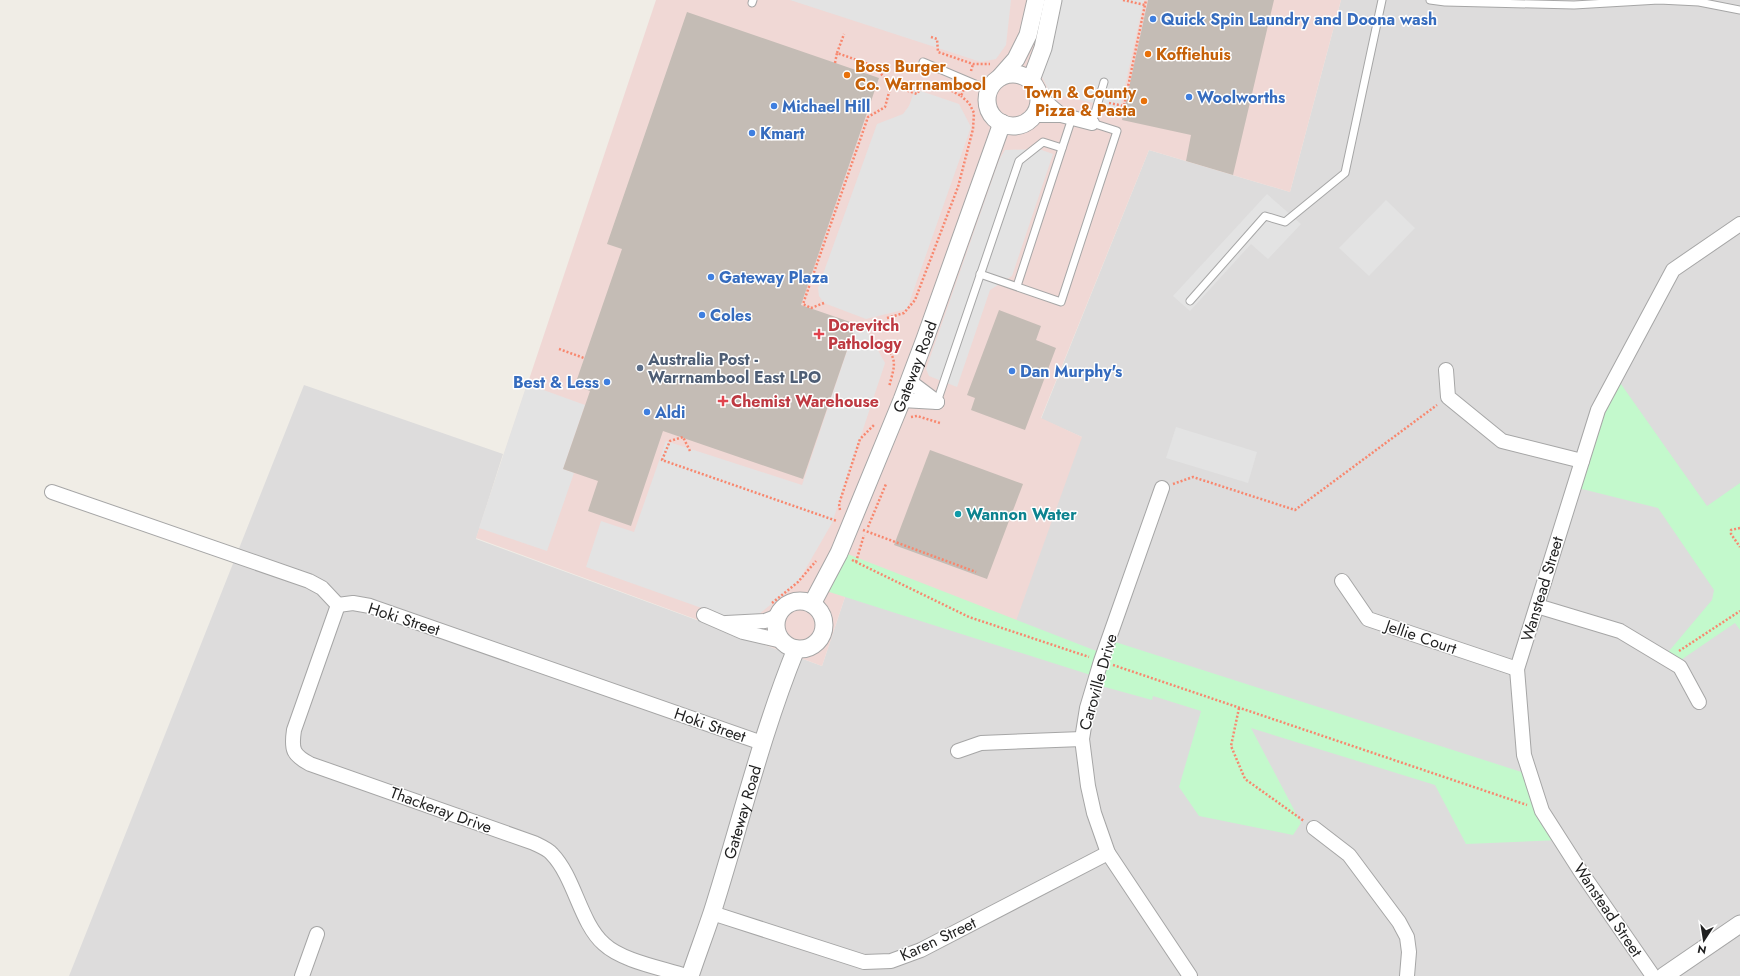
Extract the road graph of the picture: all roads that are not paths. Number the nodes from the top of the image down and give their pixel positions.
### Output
1 (1036, 0) edge
2 (1053, 0) edge
3 (1382, 0) edge
4 (1430, 0) edge
5 (1740, 10) edge
6 (923, 62) dead end
7 (997, 70) junction
8 (1031, 80) junction
9 (1104, 82) dead end
10 (989, 90) junction
11 (1039, 96) junction
12 (1035, 115) junction
13 (1067, 116) junction
14 (1002, 123) junction
15 (1092, 123) junction
16 (1062, 148) junction
17 (1740, 224) edge
18 (980, 274) junction
19 (1017, 286) junction
20 (1190, 301) dead end
21 (1446, 370) dead end
22 (909, 381) junction
23 (894, 397) junction
24 (937, 402) junction
25 (1582, 461) junction
26 (1162, 488) road end
27 (52, 492) dead end
28 (1342, 581) dead end
29 (812, 604) junction
30 (338, 605) junction
31 (1537, 606) junction
32 (704, 615) dead end
33 (772, 619) junction
34 (721, 623) junction
35 (789, 645) junction
36 (1517, 669) junction
37 (1699, 702) dead end
38 (1082, 738) junction
39 (762, 743) junction
40 (958, 751) dead end
41 (1314, 828) road end
42 (1108, 853) junction
43 (712, 913) junction
44 (1738, 930) edge
45 (317, 934) dead end
46 (302, 976) edge
47 (686, 976) edge
48 (690, 976) edge
49 (1190, 976) edge
50 (1407, 976) edge
51 (1653, 976) edge
52 (1664, 976) edge

1 - 7 street
2 - 8 street
3 - 20 lane
4 - 5 lane
6 - 10 lane
7 - 8 street
7 - 10 street
8 - 11 street
9 - 15 lane
10 - 14 street
11 - 12 street
11 - 13 street
12 - 13 street
12 - 14 street
13 - 15 street
13 - 16 lane
14 - 22 street, Gateway Road
15 - 19 lane
16 - 18 lane
16 - 19 lane
17 - 25 street, Wanstead Street
18 - 19 lane
18 - 24 lane
21 - 25 street
22 - 23 street, Gateway Road
22 - 24 street
23 - 24 street
23 - 29 street, Gateway Road
25 - 31 street, Wanstead Street
26 - 38 street, Caroville Drive
27 - 30 street
28 - 36 street, Jellie Court
29 - 33 street
29 - 35 street
30 - 39 street, Hoki Street
30 - 47 street, Thackeray Drive
31 - 36 street, Wanstead Street
31 - 37 street
32 - 34 street
33 - 34 street
33 - 35 street
34 - 35 street
35 - 39 street, Gateway Road
36 - 51 street, Wanstead Street
38 - 40 street
38 - 42 street, Caroville Drive
39 - 43 street, Gateway Road
41 - 50 street
42 - 43 street, Karen Street
42 - 49 street, Caroville Drive
43 - 48 street, Gateway Road
44 - 52 street
45 - 46 street

